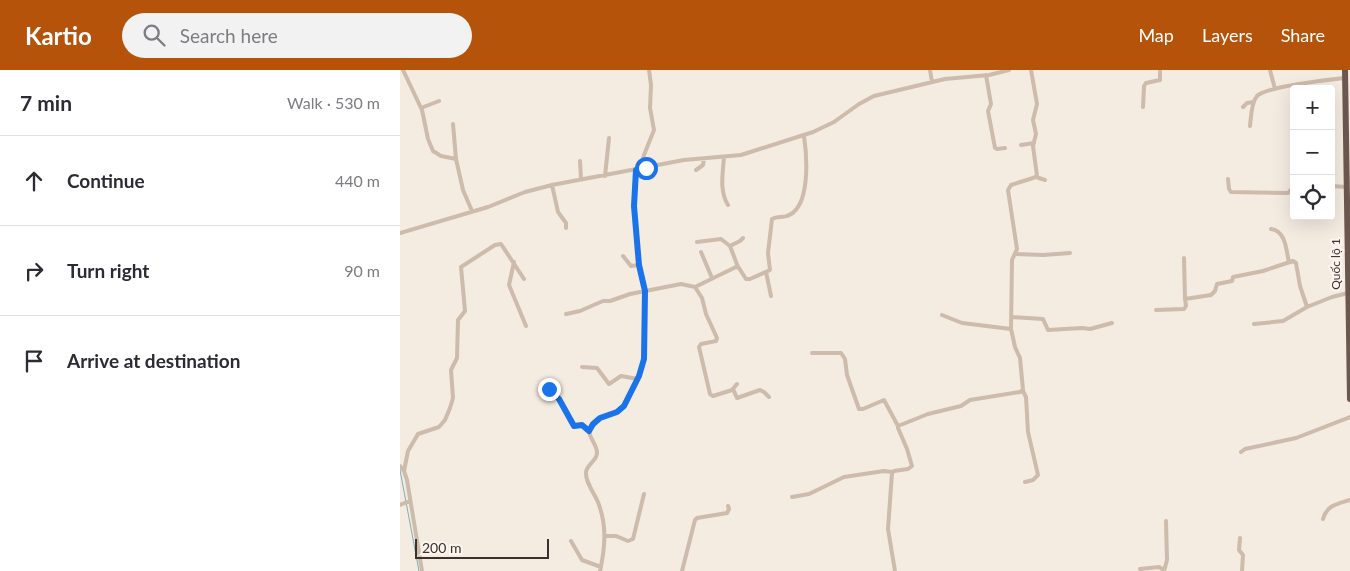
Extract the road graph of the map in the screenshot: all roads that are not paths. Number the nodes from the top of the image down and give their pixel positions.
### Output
1 (403, 70) edge
2 (649, 70) edge
3 (930, 70) edge
4 (1009, 70) edge
5 (1031, 70) edge
6 (1160, 70) edge
7 (1270, 70) edge
8 (1345, 70) edge
9 (986, 75) junction
10 (1345, 78) junction
11 (932, 82) junction
12 (1275, 89) junction
13 (439, 101) dead end
14 (1254, 102) junction
15 (1143, 106) dead end
16 (1243, 107) dead end
17 (421, 108) junction
18 (453, 124) dead end
19 (1250, 126) dead end
20 (804, 136) junction
21 (609, 138) dead end
22 (1034, 143) junction
23 (1021, 145) dead end
24 (1005, 148) dead end
25 (724, 157) junction
26 (704, 158) junction
27 (456, 159) junction
28 (580, 161) dead end
29 (638, 170) junction
30 (696, 170) dead end
31 (605, 176) junction
32 (1036, 177) junction
33 (1228, 179) dead end
34 (581, 180) junction
35 (1045, 180) dead end
36 (552, 185) junction
37 (1335, 186) edge
38 (1347, 187) junction
39 (1290, 191) edge
40 (728, 205) dead end
41 (472, 210) junction
42 (566, 228) dead end
43 (1271, 228) dead end
44 (400, 232) edge
45 (743, 238) dead end
46 (697, 242) dead end
47 (730, 246) junction
48 (701, 252) dead end
49 (1070, 253) dead end
50 (1014, 254) junction
51 (624, 256) dead end
52 (1184, 258) dead end
53 (514, 262) junction
54 (1289, 262) junction
55 (639, 265) junction
56 (738, 267) junction
57 (766, 272) junction
58 (712, 278) junction
59 (524, 279) dead end
60 (694, 287) junction
61 (645, 291) junction
62 (1348, 293) junction
63 (772, 296) dead end
64 (1185, 299) junction
65 (1307, 307) junction
66 (1156, 310) dead end
67 (566, 314) dead end
68 (942, 315) dead end
69 (1011, 317) junction
70 (1112, 323) dead end
71 (1254, 324) dead end
72 (526, 326) dead end
73 (1011, 330) junction
74 (812, 353) dead end
75 (582, 367) dead end
76 (638, 379) junction
77 (542, 384) dead end
78 (737, 384) dead end
79 (733, 389) junction
80 (1023, 391) junction
81 (769, 398) dead end
82 (1350, 399) edge
83 (1350, 417) edge
84 (898, 426) junction
85 (589, 431) junction
86 (1241, 452) dead end
87 (400, 466) edge
88 (892, 472) junction
89 (403, 474) edge
90 (1024, 482) dead end
91 (644, 494) dead end
92 (792, 497) dead end
93 (1350, 500) edge
94 (410, 501) junction
95 (400, 505) edge
96 (728, 506) dead end
97 (1323, 520) dead end
98 (1166, 521) dead end
99 (605, 536) junction
100 (1240, 538) dead end
101 (571, 541) dead end
102 (601, 569) edge
103 (1140, 569) dead end
104 (1166, 570) edge
105 (422, 571) edge
106 (682, 571) edge
107 (895, 571) edge
108 (1242, 571) edge

1 - 17 street
2 - 29 street
3 - 11 street
4 - 9 street
5 - 22 street
6 - 15 street
7 - 12 street
8 - 10 highway, Quốc lộ 1
9 - 11 street
9 - 24 street
10 - 12 street
10 - 38 highway, Quốc lộ 1
11 - 20 street
12 - 14 street
13 - 17 street
14 - 16 street
14 - 19 street
17 - 27 street
18 - 27 street
20 - 25 street
20 - 57 street
21 - 31 street
22 - 23 street
22 - 32 street
25 - 26 street
25 - 40 street
26 - 29 street
26 - 30 street
27 - 41 street
28 - 34 street
29 - 31 street
29 - 55 street
31 - 34 street
32 - 35 street
32 - 50 street
33 - 39 street
34 - 36 street
36 - 41 street
36 - 42 street
37 - 38 street
38 - 62 highway, Quốc lộ 1
41 - 44 street
43 - 54 street
45 - 47 street
46 - 47 street
47 - 56 street
48 - 58 street
49 - 50 street
50 - 69 street
51 - 55 street
52 - 64 street
53 - 59 street
53 - 72 street
53 - 89 street
54 - 64 street
54 - 65 street
55 - 61 street
56 - 57 street
56 - 58 street
57 - 63 street
58 - 60 street
60 - 61 street
60 - 79 street
61 - 67 street
61 - 76 street
62 - 65 street
62 - 82 highway, Quốc lộ 1
64 - 66 street
65 - 71 street
68 - 73 street
69 - 70 street
69 - 73 street
73 - 80 street
74 - 84 street
75 - 76 street
76 - 85 street
77 - 85 street
78 - 79 street
79 - 81 street
80 - 84 street
80 - 90 street
83 - 86 street
84 - 88 street
85 - 99 street
87 - 89 street
88 - 92 street
88 - 107 street
89 - 94 street
91 - 99 street
93 - 97 street
94 - 95 street
94 - 105 street
96 - 106 street
98 - 104 street
99 - 102 street
100 - 108 street
101 - 102 street
103 - 104 street

